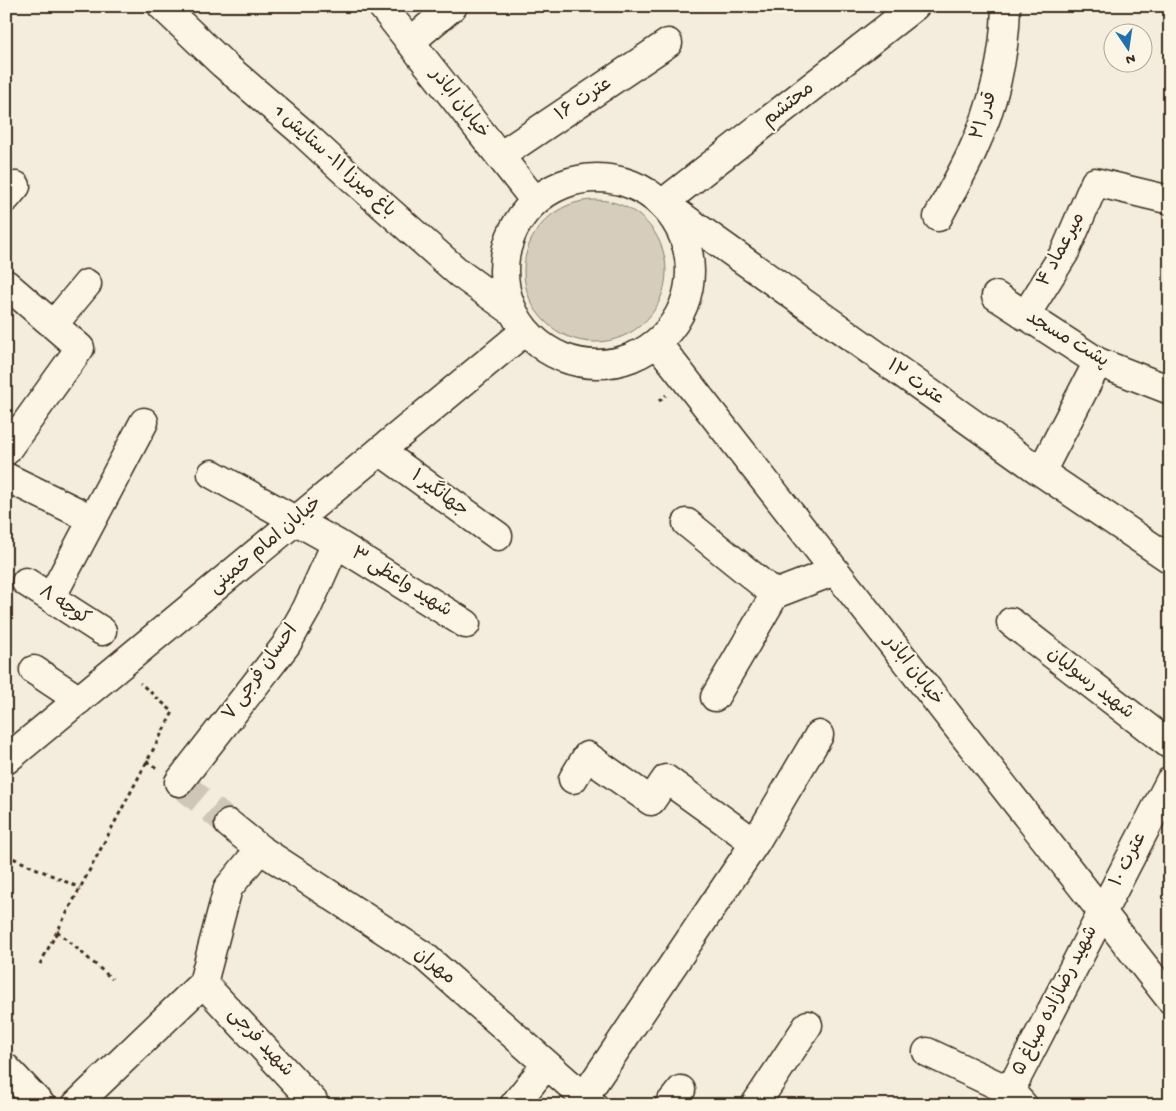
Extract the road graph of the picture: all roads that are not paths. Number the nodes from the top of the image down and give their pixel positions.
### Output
1 (162, 6) edge
2 (382, 6) edge
3 (453, 6) edge
4 (915, 6) edge
5 (1006, 6) edge
6 (410, 42) junction
7 (668, 43) dead end
8 (500, 156) junction
9 (1170, 200) edge
10 (535, 202) junction
11 (663, 204) junction
12 (938, 217) dead end
13 (6, 284) edge
14 (87, 284) dead end
15 (996, 296) dead end
16 (1025, 316) junction
17 (519, 321) junction
18 (54, 324) junction
19 (657, 343) junction
20 (1098, 362) junction
21 (1170, 390) edge
22 (144, 422) dead end
23 (6, 451) edge
24 (380, 451) junction
25 (1041, 472) junction
26 (212, 474) dead end
27 (6, 477) edge
28 (92, 519) junction
29 (296, 521) junction
30 (687, 523) dead end
31 (498, 536) dead end
32 (336, 543) junction
33 (1170, 559) edge
34 (835, 571) junction
35 (26, 582) dead end
36 (775, 594) junction
37 (51, 598) junction
38 (1011, 622) dead end
39 (466, 624) dead end
40 (102, 631) dead end
41 (34, 670) dead end
42 (714, 697) dead end
43 (79, 700) junction
44 (819, 735) dead end
45 (1170, 745) edge
46 (6, 760) edge
47 (573, 779) dead end
48 (1170, 781) edge
49 (179, 782) dead end
50 (229, 824) tunnel mouth
51 (755, 843) junction
52 (260, 849) junction
53 (1102, 912) junction
54 (204, 983) junction
55 (1170, 999) edge
56 (808, 1025) dead end
57 (927, 1052) dead end
58 (546, 1065) junction
59 (6, 1068) edge
60 (1017, 1098) edge
61 (589, 1101) edge
62 (41, 1105) edge
63 (76, 1105) edge
64 (313, 1105) edge
65 (514, 1105) edge
66 (755, 1105) edge

1 - 17 street, باغ میرزا ۱۱- ستایش 1
2 - 6 street, خیابان اباذر
3 - 6 street
4 - 11 street, محتشم
5 - 12 street, قدر ۲۱
6 - 8 street, خیابان اباذر
7 - 8 street, عترت ۱۶
8 - 10 street, خیابان اباذر
9 - 16 street, میرعماد ۴
10 - 11 street, عترت ۱۲
10 - 17 street, عترت ۱۲
11 - 19 street, باغ میرزا ۱۱- ستایش 1
11 - 25 street, عترت ۱۲
13 - 18 street
14 - 18 street
15 - 16 street, پشت مسجد
16 - 20 street, پشت مسجد
17 - 19 street, باغ میرزا ۱۱- ستایش 1
17 - 24 street, خیابان امام خمینی
18 - 23 street
19 - 34 street, خیابان اباذر
20 - 21 street, پشت مسجد
20 - 25 street
22 - 28 street
24 - 29 street, خیابان امام خمینی
24 - 31 street, جهانگیر ۱
25 - 33 street, عترت ۱۲
26 - 29 street
27 - 28 street
28 - 37 street
29 - 32 street
29 - 43 street, خیابان امام خمینی
30 - 36 street
32 - 39 street, شهید واعظی ۳
32 - 49 street, احسان فرجی ۷
34 - 36 street
34 - 53 street, خیابان اباذر
35 - 37 street, کوچه ۸
36 - 42 street
37 - 40 street, کوچه ۸
38 - 45 street, شهید رسولیان
41 - 43 street
43 - 46 street, خیابان امام خمینی
44 - 51 street
47 - 51 street
48 - 53 street, عترت ۱۰
50 - 52 street, مهران
51 - 61 street
52 - 54 street
52 - 58 street, مهران
53 - 55 street, خیابان اباذر
53 - 60 street, شهید رضازاده صباغ ۵
54 - 63 street
54 - 64 street, شهید فرجی
56 - 66 street
57 - 60 street
58 - 61 street, مهران
58 - 65 street
59 - 62 street

